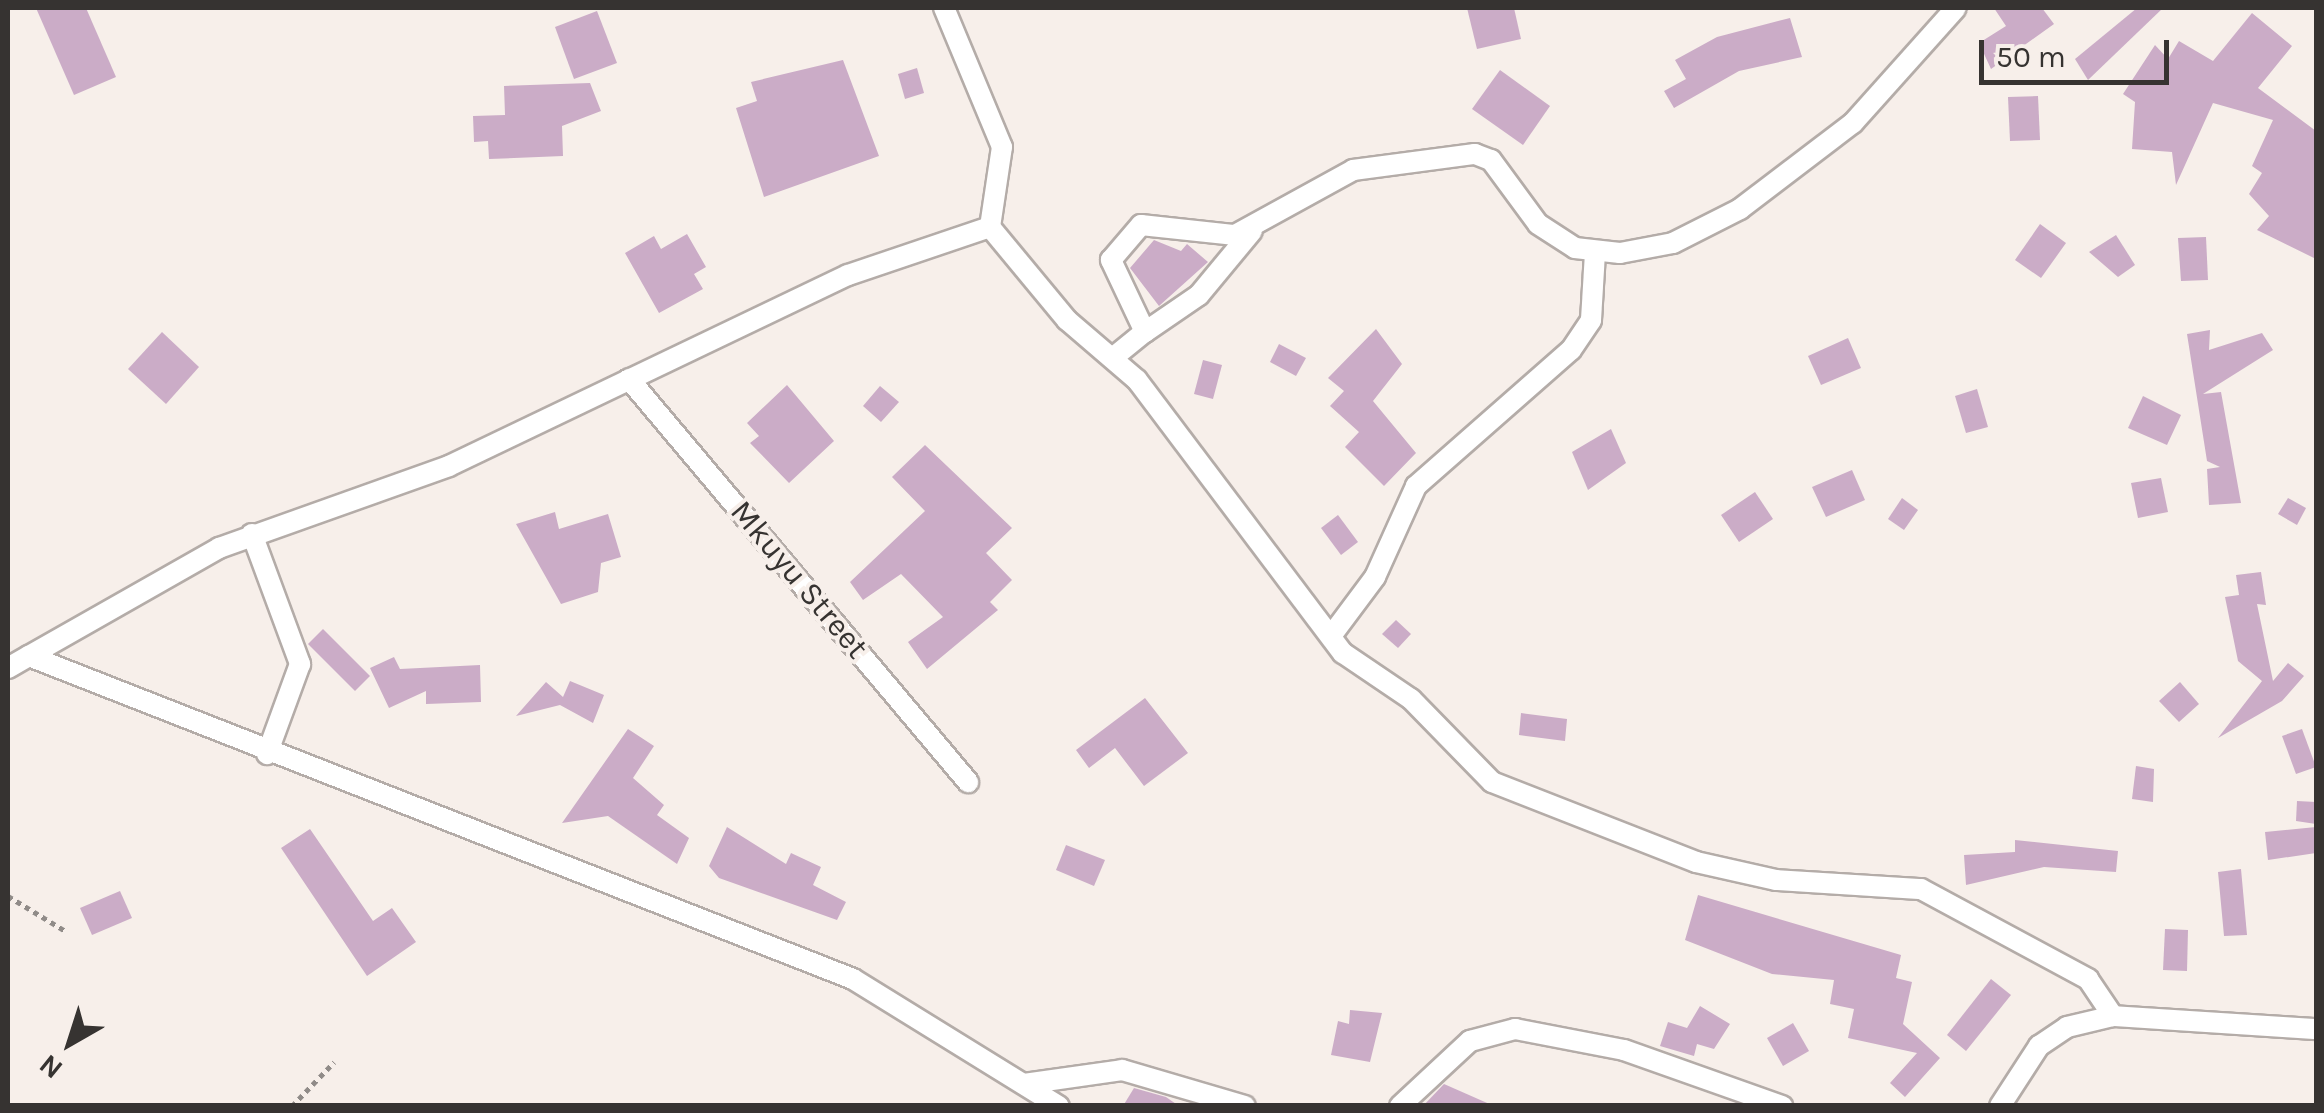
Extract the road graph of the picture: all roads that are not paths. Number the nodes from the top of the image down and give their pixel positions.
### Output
1 (944, 8) edge
2 (1956, 8) edge
3 (990, 227) junction
4 (1252, 230) junction
5 (1594, 253) junction
6 (1146, 332) junction
7 (1116, 356) junction
8 (629, 379) junction
9 (252, 534) junction
10 (1330, 636) junction
11 (29, 656) junction
12 (8, 668) edge
13 (267, 754) junction
14 (968, 782) dead end
15 (2113, 1016) junction
16 (2316, 1029) edge
17 (1024, 1084) junction
18 (1059, 1106) edge
19 (1245, 1106) edge
20 (1400, 1106) edge
21 (1782, 1106) edge
22 (2000, 1106) edge

1 - 3 street
2 - 5 street
3 - 7 street
3 - 8 street
4 - 5 street
4 - 6 street
4 - 6 street
5 - 10 street
6 - 7 street
7 - 10 street
8 - 9 street
8 - 14 street, Mkuyu Street
9 - 11 street
9 - 13 street
10 - 15 street
11 - 12 street
11 - 13 street
13 - 17 street
15 - 16 street
15 - 22 street
17 - 18 street
17 - 19 street
20 - 21 street

